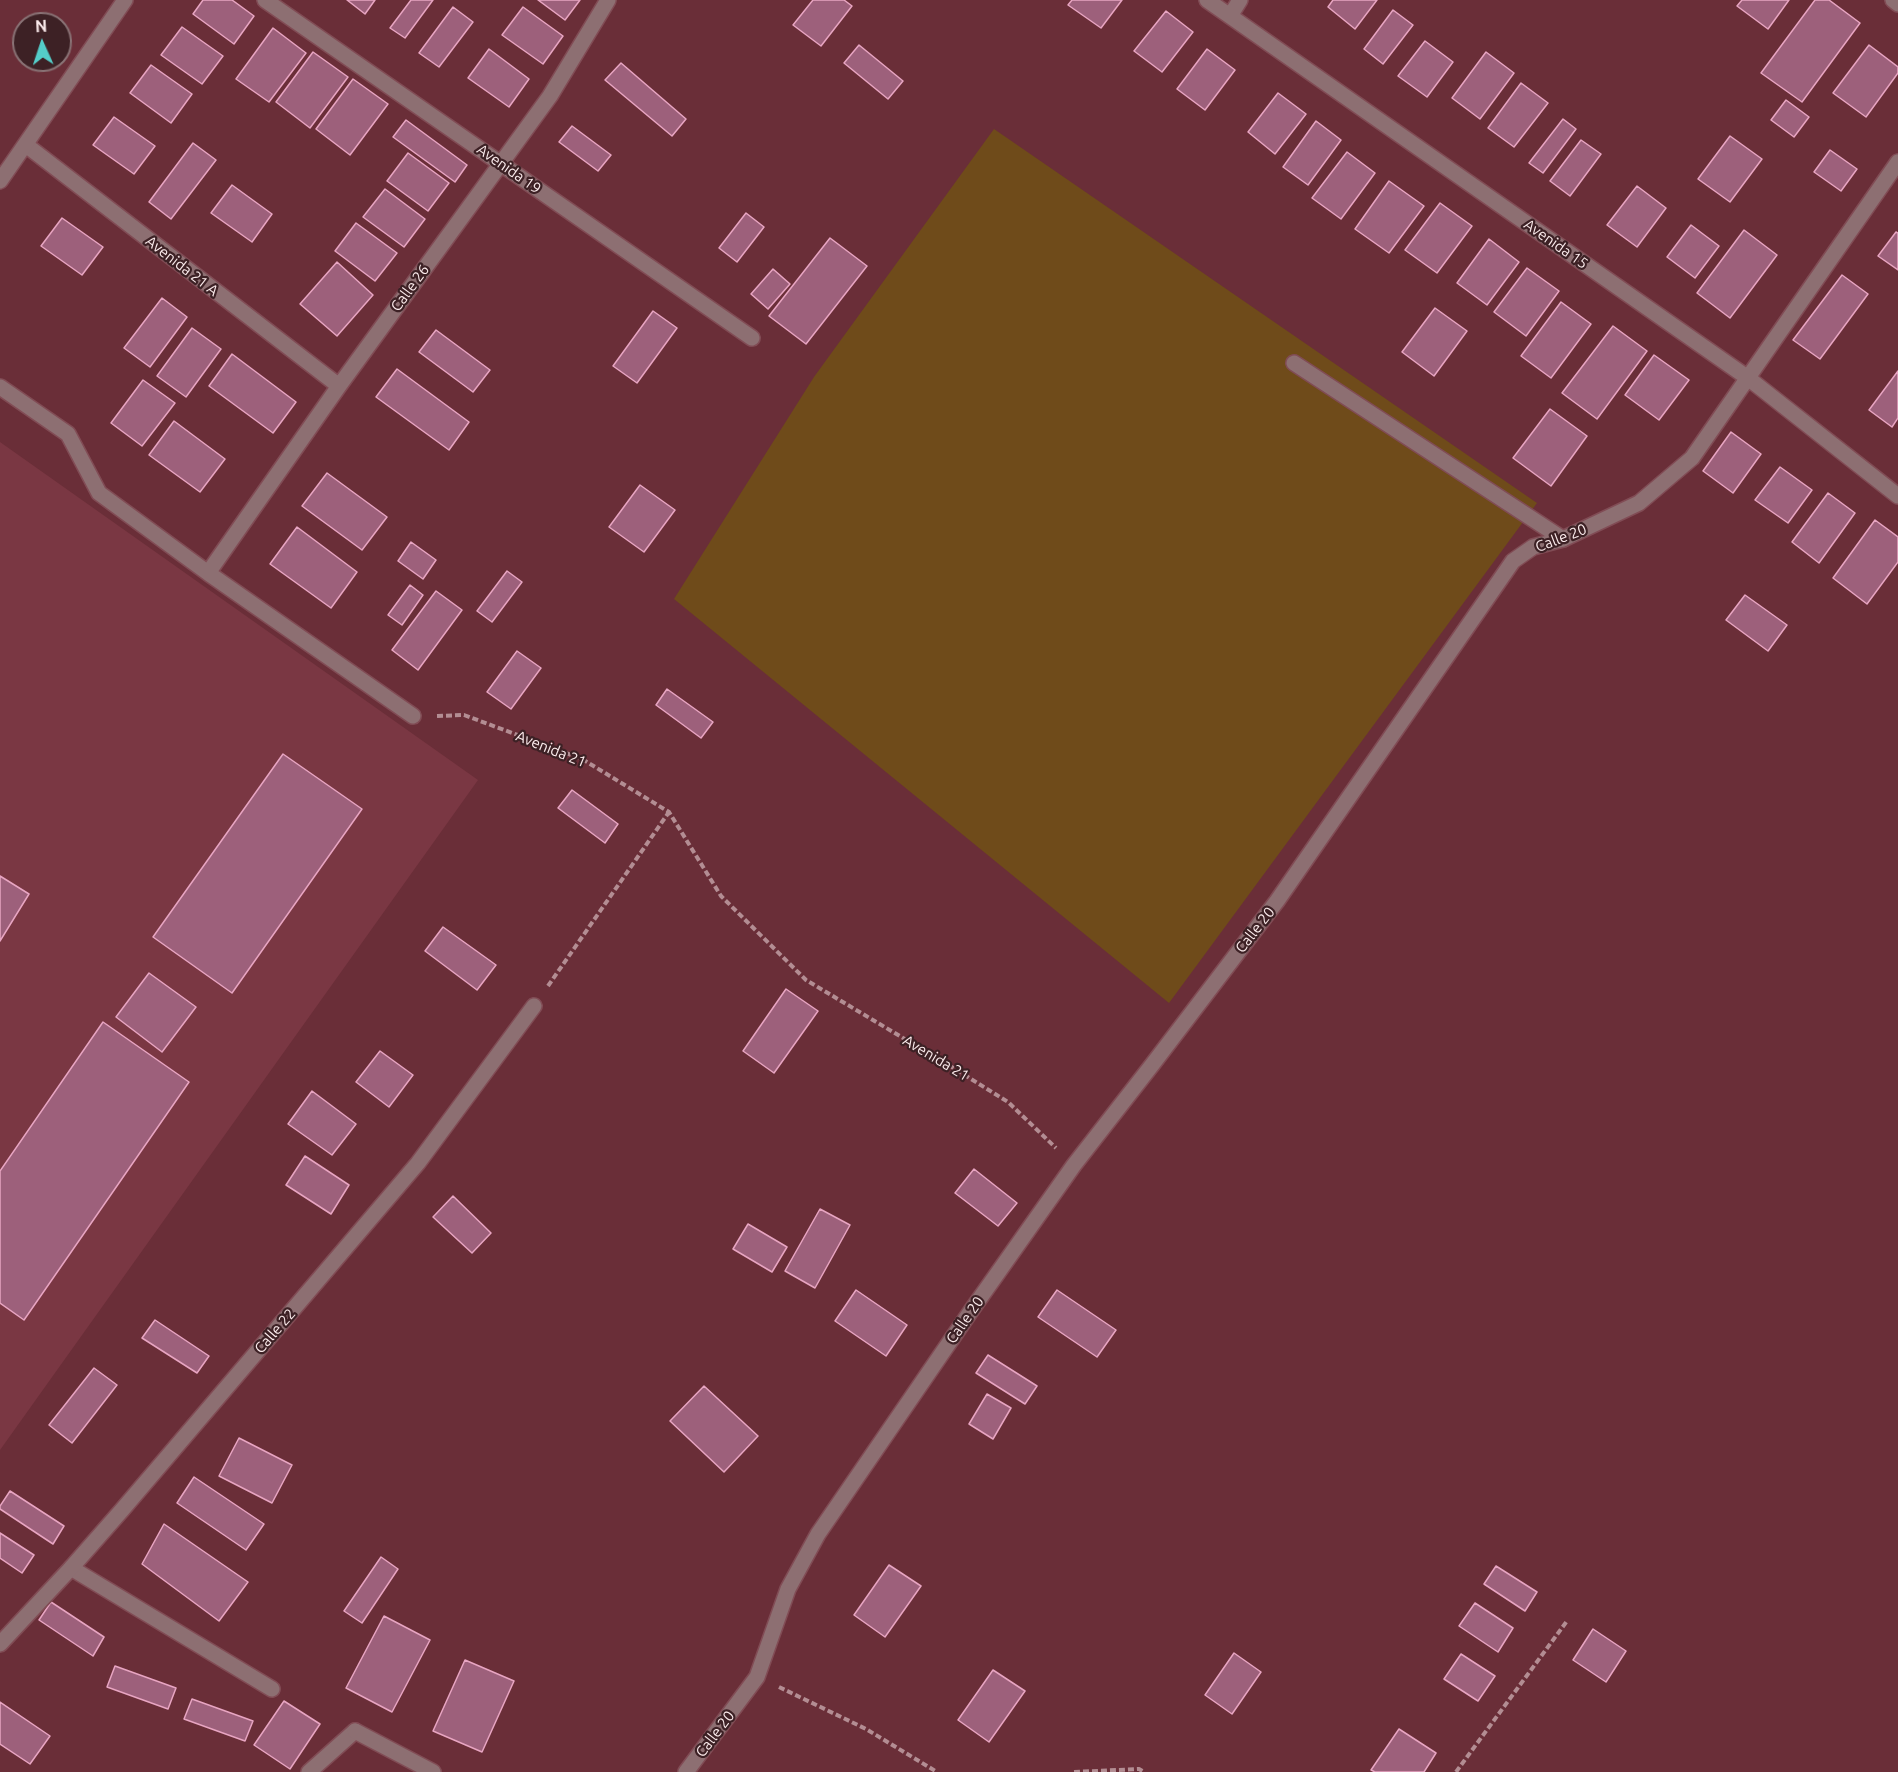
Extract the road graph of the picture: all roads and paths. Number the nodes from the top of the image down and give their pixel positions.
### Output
1 (125, 0) edge
2 (265, 0) edge
3 (608, 0) edge
4 (1207, 0) edge
5 (1240, 0) edge
6 (1893, 0) edge
7 (1898, 4) edge
8 (1230, 16) junction
9 (26, 145) junction
10 (1898, 162) edge
11 (500, 163) junction
12 (0, 181) edge
13 (752, 338) dead end
14 (1294, 363) dead end
15 (1748, 378) junction
16 (339, 386) junction
17 (0, 387) edge
18 (1898, 496) edge
19 (1563, 539) junction
20 (208, 573) junction
21 (414, 716) joint
22 (669, 812) junction
23 (534, 1006) joint
24 (1074, 1165) junction
25 (71, 1568) junction
26 (1567, 1621) dead end
27 (0, 1644) edge
28 (757, 1677) junction
29 (272, 1689) dead end
30 (309, 1772) edge
31 (433, 1772) edge
32 (686, 1772) edge
33 (937, 1772) edge
34 (1074, 1772) edge
35 (1144, 1772) edge
36 (1456, 1772) edge

1 - 9 street
2 - 11 street, Avenida 19
3 - 11 street, Calle 26
4 - 8 street, Avenida 15
5 - 8 street
6 - 7 street
8 - 15 street, Avenida 15
9 - 12 street
9 - 16 street, Avenida 21 A
10 - 15 street, Calle 20
11 - 13 street, Avenida 19
11 - 16 street, Calle 26
14 - 19 street
15 - 18 street, Avenida 15
15 - 19 street, Calle 20
16 - 20 street, Calle 26
17 - 20 street
19 - 24 street, Calle 20
20 - 21 street
21 - 22 path, Avenida 21
22 - 23 path
22 - 24 path, Avenida 21
23 - 25 street, Calle 22
24 - 28 street, Calle 20
25 - 27 street, Calle 22
25 - 29 street
26 - 36 path
28 - 32 street, Calle 20
28 - 33 path
30 - 31 street
34 - 35 path

